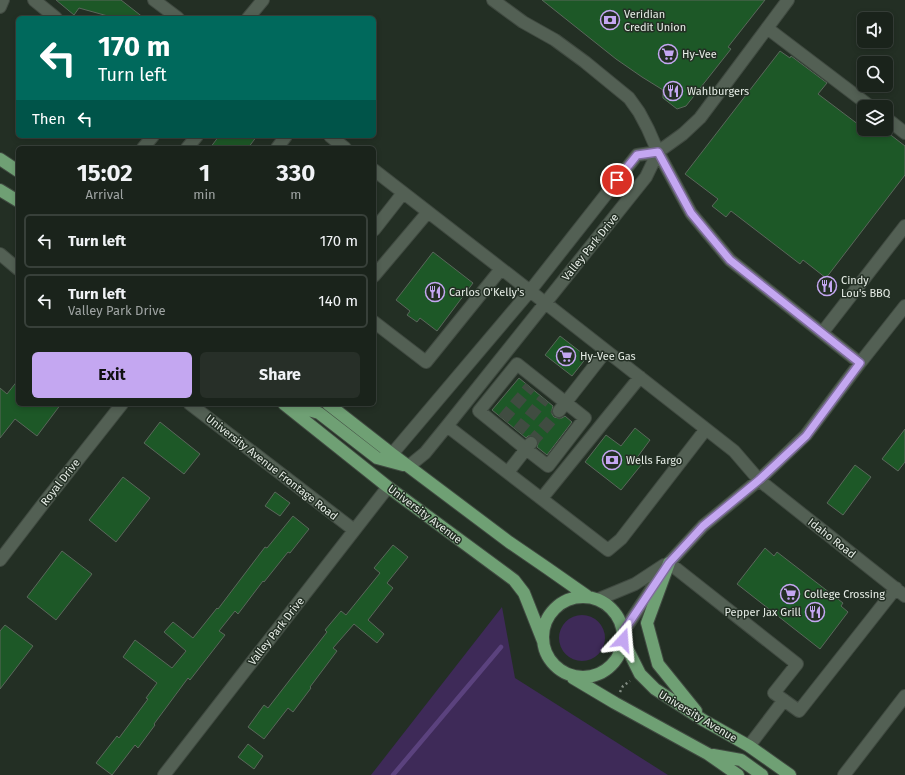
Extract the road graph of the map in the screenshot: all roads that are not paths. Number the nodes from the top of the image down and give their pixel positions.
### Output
1 (3, 0) edge
2 (34, 0) edge
3 (154, 0) edge
4 (263, 0) edge
5 (493, 0) edge
6 (788, 0) edge
7 (0, 7) edge
8 (54, 16) edge
9 (175, 16) edge
10 (250, 16) edge
11 (767, 28) junction
12 (862, 100) edge
13 (893, 124) edge
14 (905, 133) edge
15 (195, 138) edge
16 (189, 146) edge
17 (658, 152) junction
18 (0, 159) edge
19 (16, 170) edge
20 (376, 172) edge
21 (0, 190) edge
22 (403, 193) junction
23 (16, 200) edge
24 (428, 212) junction
25 (379, 214) edge
26 (376, 224) edge
27 (905, 226) edge
28 (0, 254) edge
29 (16, 267) edge
30 (501, 269) junction
31 (376, 274) edge
32 (530, 291) junction
33 (545, 303) junction
34 (905, 306) edge
35 (376, 324) edge
36 (822, 333) junction
37 (606, 351) junction
38 (860, 363) junction
39 (640, 377) junction
40 (120, 406) edge
41 (193, 406) edge
42 (287, 406) edge
43 (293, 406) edge
44 (331, 406) edge
45 (562, 407) junction
46 (447, 426) junction
47 (706, 429) junction
48 (529, 446) junction
49 (392, 454) junction
50 (409, 466) junction
51 (508, 472) junction
52 (759, 480) junction
53 (388, 487) junction
54 (542, 498) junction
55 (354, 530) junction
56 (0, 560) edge
57 (669, 563) junction
58 (901, 592) edge
59 (587, 596) junction
60 (599, 599) junction
61 (623, 636) junction
62 (542, 641) junction
63 (562, 671) junction
64 (905, 696) edge
65 (784, 700) junction
66 (703, 720) junction
67 (748, 746) junction
68 (708, 754) junction
69 (164, 775) edge
70 (738, 775) edge
71 (762, 775) edge
72 (790, 775) edge
73 (844, 775) edge

1 - 7 street
2 - 8 street
3 - 9 street
4 - 10 street
5 - 17 street
6 - 11 street
11 - 12 street
11 - 17 street
13 - 14 street
15 - 16 street
17 - 32 street, Valley Park Drive
17 - 33 street, Valley Park Drive
17 - 36 street
18 - 19 main road
20 - 22 street, Idaho Road
21 - 23 main road
22 - 24 street, Idaho Road
22 - 25 street
24 - 30 street, Idaho Road
24 - 31 street
25 - 26 street
27 - 36 street
28 - 29 street
30 - 32 street, Idaho Road
30 - 35 street
32 - 33 street, Idaho Road
32 - 49 street, Valley Park Drive
33 - 37 street, Idaho Road
33 - 46 street, Valley Park Drive
34 - 38 street
36 - 38 street
37 - 39 street, Idaho Road
37 - 45 street
38 - 52 street
39 - 47 street, Idaho Road
39 - 54 street
40 - 56 street, Royal Drive
41 - 55 street, University Avenue Frontage Road
42 - 53 main road, University Avenue
43 - 50 main road
44 - 49 main road
45 - 48 street
45 - 48 street
46 - 50 street, Valley Park Drive
46 - 51 street
47 - 52 street, Idaho Road
47 - 54 street
48 - 51 street
49 - 50 main road
50 - 59 main road
51 - 54 street
52 - 57 street
52 - 58 street, Idaho Road
53 - 55 street, Valley Park Drive
53 - 62 main road, University Avenue
55 - 69 street, Valley Park Drive
57 - 60 street
57 - 61 street
57 - 65 street
57 - 66 main road
58 - 65 street
59 - 60 main road
59 - 62 main road
60 - 61 main road
61 - 63 main road
61 - 66 main road, University Avenue
62 - 63 main road
63 - 68 main road
64 - 73 street
65 - 67 street
66 - 67 main road, University Avenue
67 - 72 main road, University Avenue
68 - 70 main road
68 - 71 main road

